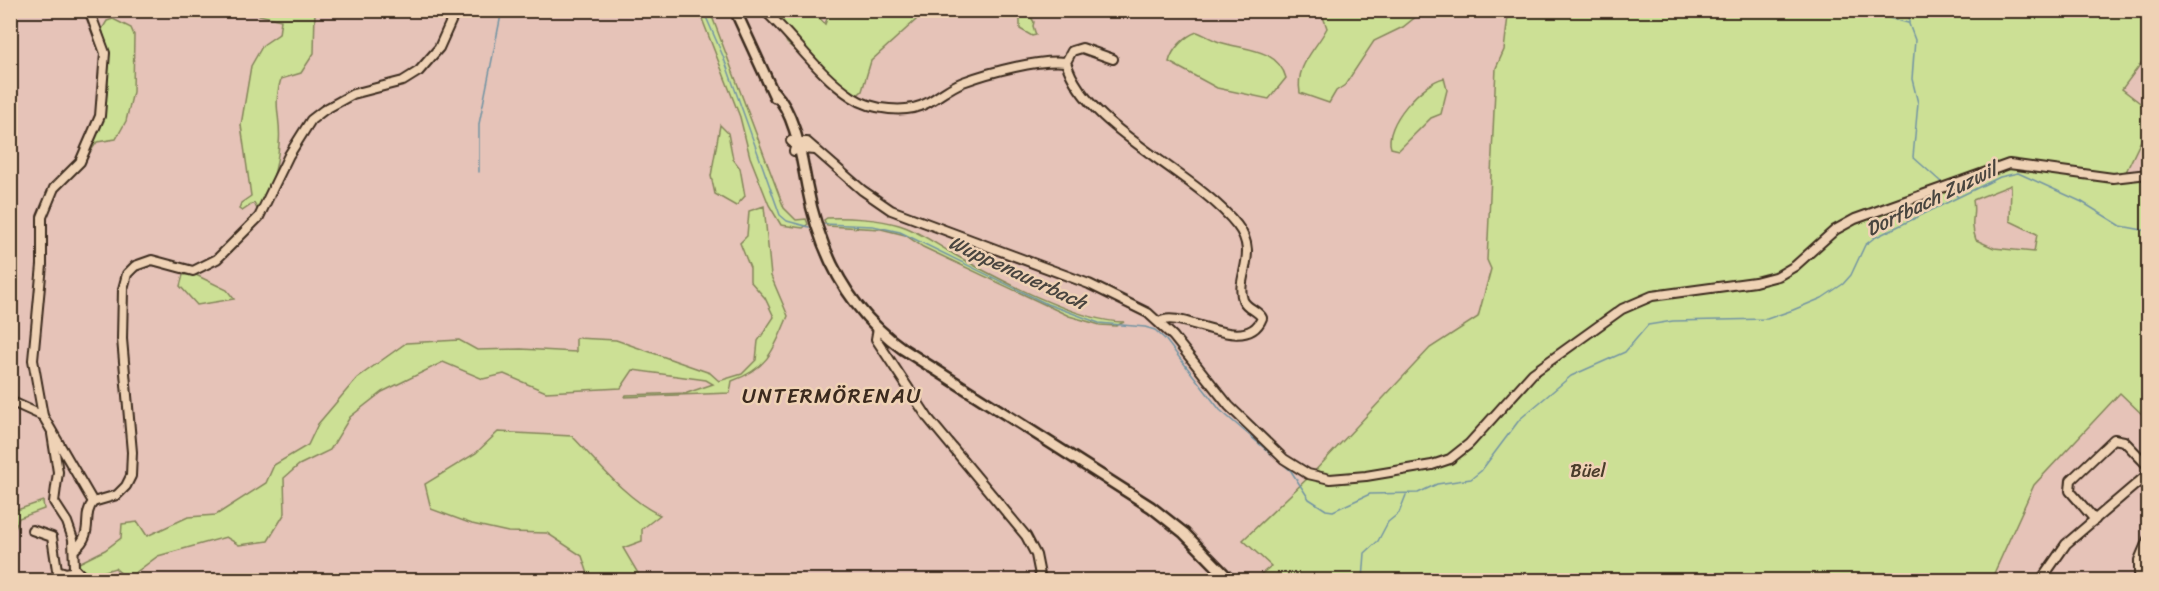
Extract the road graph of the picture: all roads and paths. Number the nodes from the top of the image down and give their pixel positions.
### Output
1 (89, 10) edge
2 (456, 10) edge
3 (735, 10) edge
4 (764, 10) edge
5 (1113, 59) dead end
6 (1066, 62) junction
7 (796, 146) junction
8 (2147, 175) edge
9 (1160, 322) junction
10 (876, 331) junction
11 (10, 401) edge
12 (44, 416) junction
13 (52, 432) junction
14 (2148, 466) edge
15 (2148, 474) edge
16 (93, 502) junction
17 (2094, 520) junction
18 (32, 530) dead end
19 (2148, 539) edge
20 (75, 549) junction
21 (76, 571) junction
22 (86, 580) edge
23 (1041, 580) edge
24 (1230, 580) edge
25 (2041, 580) edge
26 (2139, 580) edge

1 - 12 street
2 - 16 street
3 - 7 main road
4 - 6 street
5 - 6 street
6 - 9 street
7 - 9 street
7 - 10 main road
8 - 9 street
10 - 23 street
10 - 24 main road
11 - 12 street
12 - 13 street
13 - 16 street
13 - 20 street
14 - 17 street
15 - 17 street
16 - 20 street
17 - 25 street
18 - 21 street
19 - 26 street
20 - 21 street
21 - 22 street

